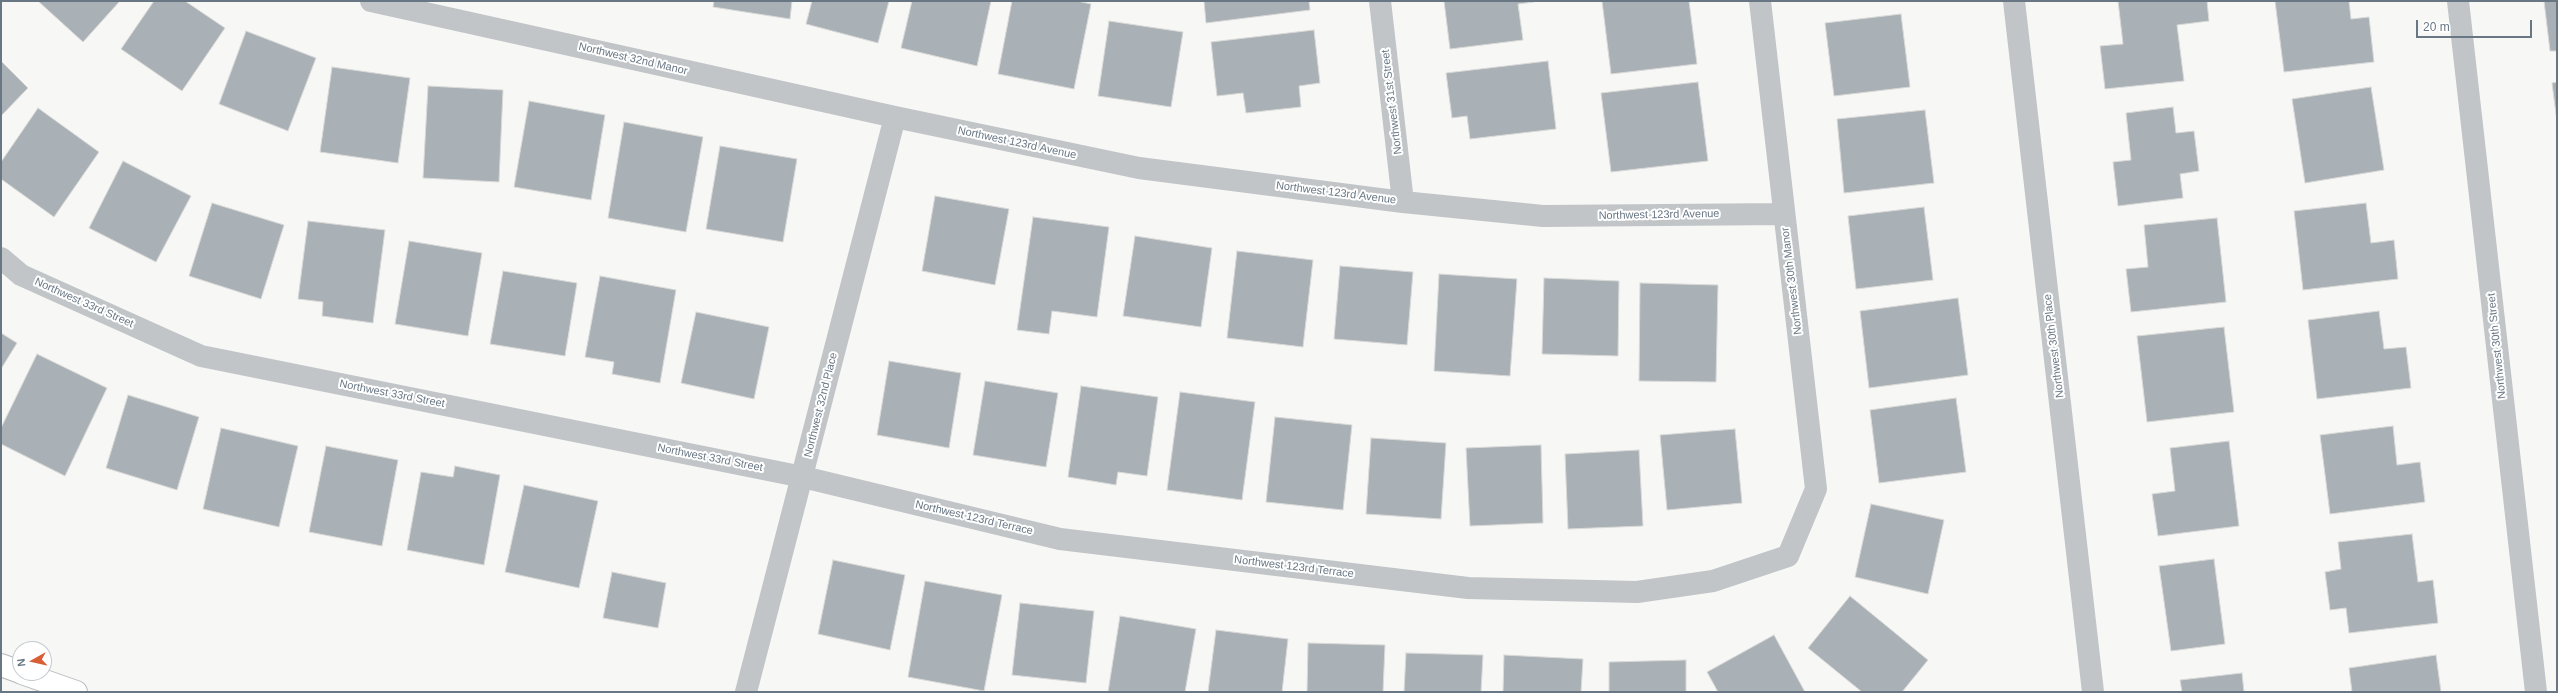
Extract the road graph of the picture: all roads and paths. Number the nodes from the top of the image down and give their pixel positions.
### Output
1 (371, 1) edge
2 (1380, 1) edge
3 (1760, 1) edge
4 (2014, 1) edge
5 (2458, 1) edge
6 (895, 117) junction
7 (1403, 202) junction
8 (1784, 214) junction
9 (1, 258) edge
10 (803, 477) junction
11 (1788, 556) joint
12 (1, 665) edge
13 (12, 669) edge
14 (44, 681) edge
15 (76, 692) edge
16 (746, 692) edge
17 (2093, 692) edge
18 (2536, 692) edge

1 - 6 street, Northwest 32nd Manor
2 - 7 street, Northwest 31st Street
3 - 8 street, Northwest 30th Manor
4 - 17 street, Northwest 30th Place
5 - 18 street, Northwest 30th Street
6 - 7 street, Northwest 123rd Avenue
6 - 10 street, Northwest 32nd Place
7 - 8 street, Northwest 123rd Avenue
8 - 11 street, Northwest 30th Manor
9 - 10 street, Northwest 33rd Street
10 - 11 street, Northwest 123rd Terrace
10 - 16 street, Northwest 32nd Place
12 - 13 highway
14 - 15 highway

